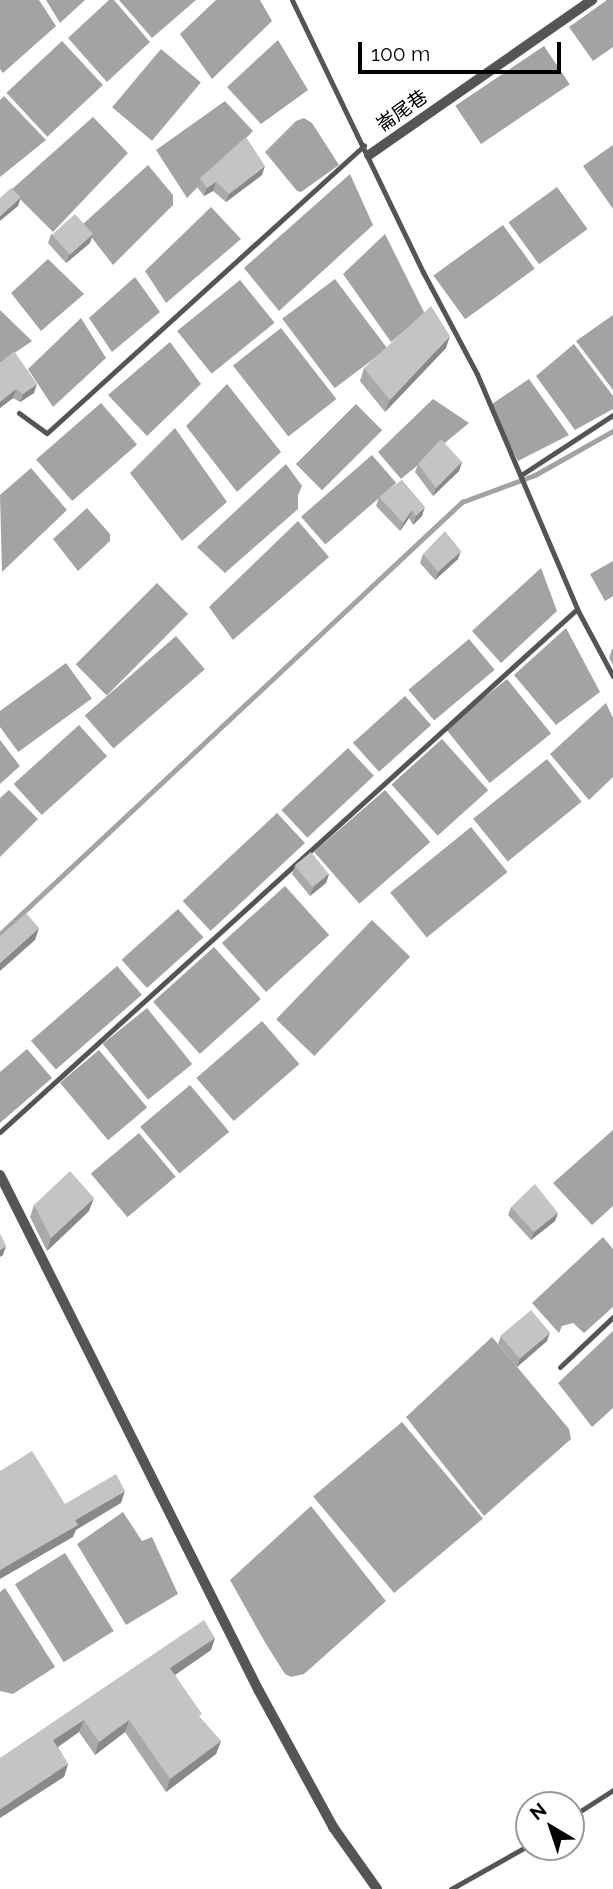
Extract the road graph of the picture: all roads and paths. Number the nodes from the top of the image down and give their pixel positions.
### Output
1 (292, 0) edge
2 (593, 0) edge
3 (367, 151) junction
4 (19, 413) dead end
5 (613, 415) edge
6 (521, 475) junction
7 (577, 609) junction
8 (613, 676) edge
9 (0, 1132) edge
10 (0, 1175) edge
11 (613, 1317) edge
12 (560, 1367) dead end
13 (613, 1790) edge
14 (585, 1808) edge
15 (515, 1853) edge
16 (377, 1889) edge
17 (452, 1889) edge

1 - 3 lane
2 - 3 street, 崙尾巷
3 - 4 lane
3 - 6 lane
5 - 6 lane
6 - 7 lane
7 - 8 lane
7 - 9 lane
10 - 16 street
11 - 12 lane
13 - 14 lane
15 - 17 lane

